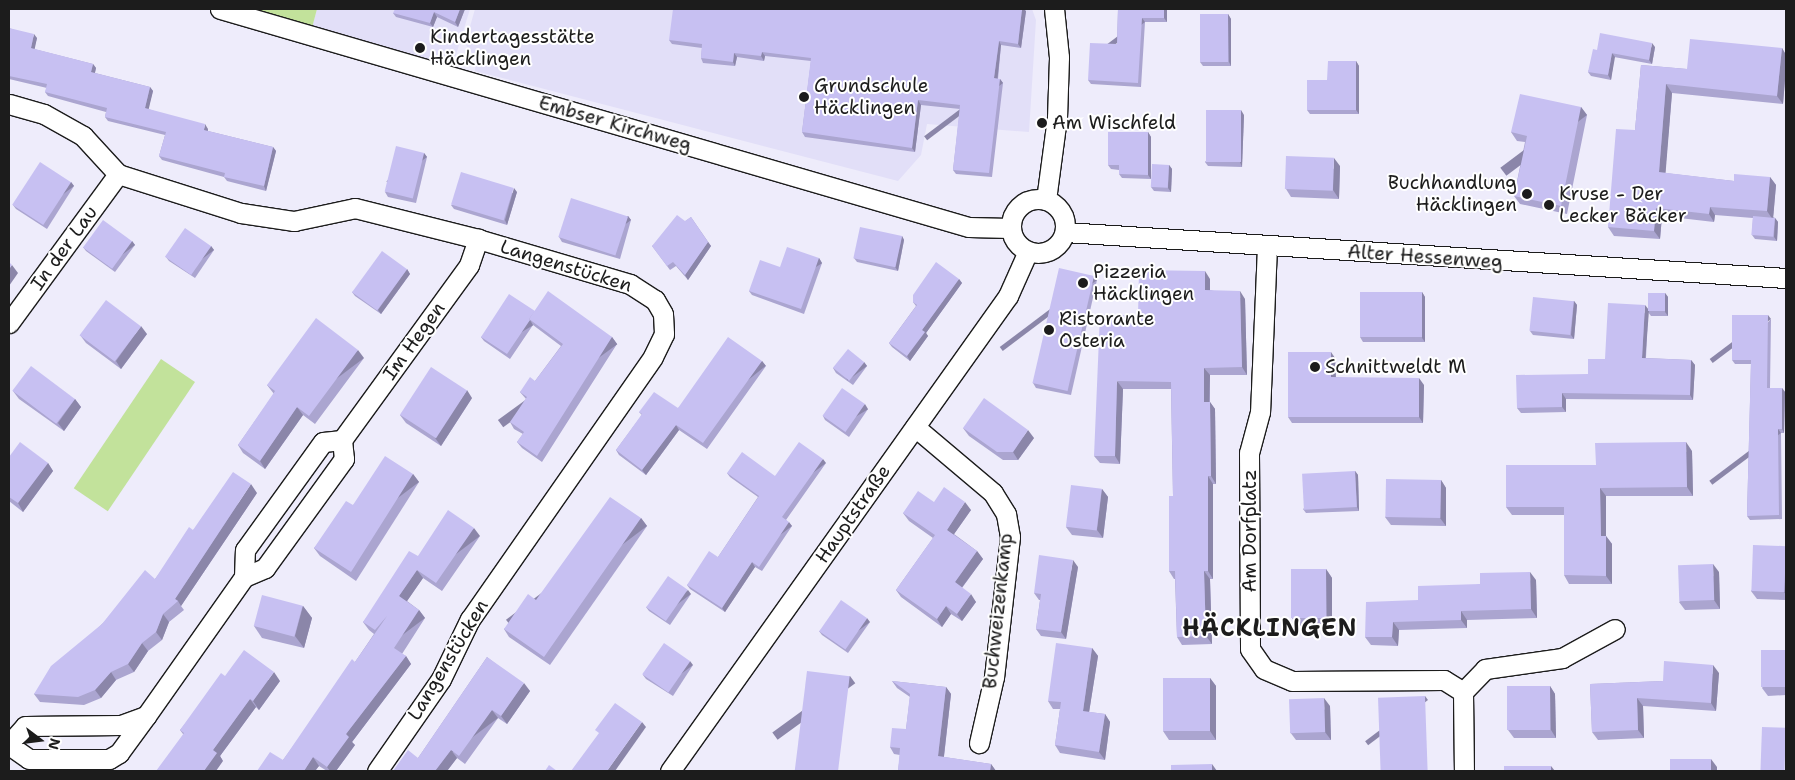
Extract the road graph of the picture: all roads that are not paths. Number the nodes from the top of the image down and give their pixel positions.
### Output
1 (220, 9) edge
2 (1054, 9) edge
3 (9, 104) edge
4 (118, 174) junction
5 (1046, 200) junction
6 (1010, 228) junction
7 (1065, 232) junction
8 (478, 239) junction
9 (1267, 246) junction
10 (1028, 251) junction
11 (1786, 278) edge
12 (9, 323) edge
13 (915, 427) junction
14 (342, 440) junction
15 (244, 577) junction
16 (1615, 629) dead end
17 (1463, 692) junction
18 (146, 716) junction
19 (979, 743) dead end
20 (9, 744) edge
21 (377, 771) edge
22 (670, 771) edge
23 (1464, 771) edge

1 - 6 street, Embser Kirchweg
2 - 5 street
3 - 4 street
4 - 8 street, Langenstücken
4 - 12 street, In der Lau
5 - 6 street
5 - 7 street
6 - 10 street
7 - 9 street, Alter Hessenweg
7 - 10 street
8 - 14 street, Im Hegen
8 - 21 street, Langenstücken
9 - 11 street, Alter Hessenweg
9 - 17 street, Am Dorfplatz
10 - 13 street, Hauptstraße
13 - 19 street, Buchweizenkamp
13 - 22 street, Hauptstraße
14 - 15 street
14 - 15 street
15 - 18 street
16 - 17 street
17 - 23 street
18 - 20 street
18 - 20 street

